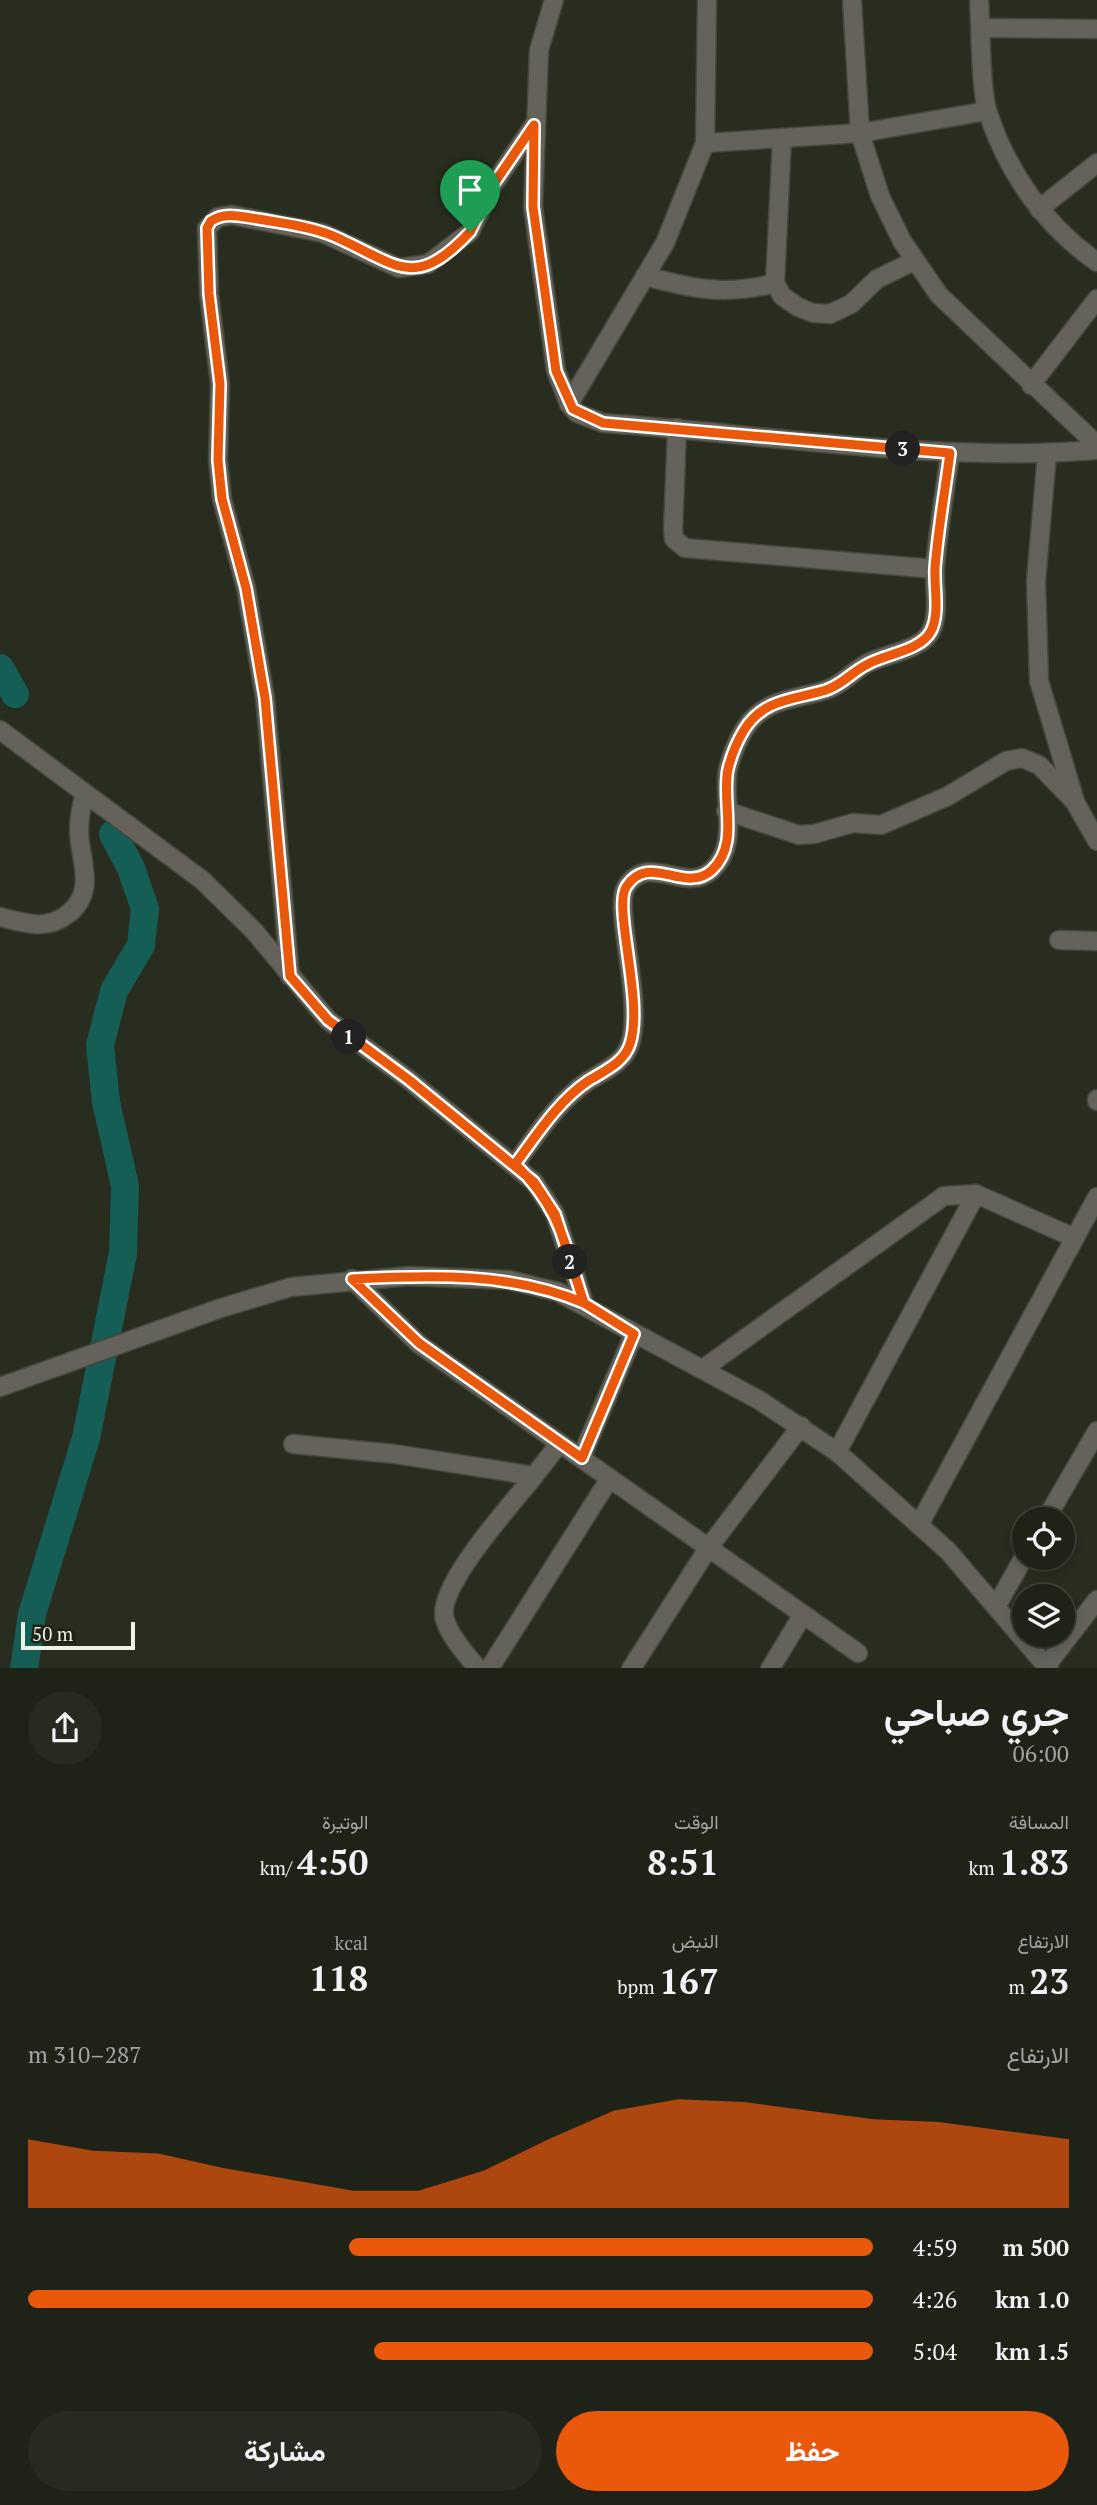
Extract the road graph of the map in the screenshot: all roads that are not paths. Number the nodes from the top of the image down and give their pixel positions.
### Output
1 (554, 0) edge
2 (707, 0) edge
3 (852, 0) edge
4 (979, 0) edge
5 (981, 28) junction
6 (1097, 29) edge
7 (987, 111) junction
8 (534, 125) junction
9 (860, 133) junction
10 (782, 138) junction
11 (705, 143) junction
12 (1097, 163) edge
13 (1039, 209) junction
14 (914, 261) junction
15 (1097, 262) edge
16 (645, 276) junction
17 (775, 283) junction
18 (1097, 299) edge
19 (1031, 385) junction
20 (569, 404) junction
21 (677, 428) junction
22 (1097, 448) edge
23 (950, 453) junction
24 (1047, 454) junction
25 (935, 569) junction
26 (0, 730) edge
27 (85, 794) junction
28 (1075, 802) junction
29 (726, 811) junction
30 (1097, 841) edge
31 (0, 917) edge
32 (1059, 940) dead end
33 (1097, 941) edge
34 (290, 976) junction
35 (515, 1164) junction
36 (976, 1194) junction
37 (1097, 1197) edge
38 (1075, 1238) junction
39 (352, 1279) junction
40 (584, 1303) junction
41 (634, 1334) junction
42 (704, 1368) junction
43 (0, 1387) edge
44 (801, 1426) junction
45 (1097, 1431) edge
46 (560, 1443) junction
47 (293, 1444) dead end
48 (837, 1452) junction
49 (582, 1458) junction
50 (534, 1476) junction
51 (610, 1478) junction
52 (1053, 1507) edge
53 (920, 1523) junction
54 (709, 1547) junction
55 (1016, 1570) edge
56 (1097, 1600) edge
57 (996, 1605) junction
58 (802, 1616) junction
59 (858, 1653) dead end
60 (1048, 1667) edge
61 (478, 1668) edge
62 (489, 1668) edge
63 (631, 1668) edge
64 (770, 1668) edge

1 - 8 street
2 - 11 street
3 - 9 street
4 - 5 street
5 - 6 street
5 - 7 street
7 - 9 street
7 - 13 street
8 - 20 street
8 - 34 street
9 - 10 street
9 - 14 street
10 - 11 street
10 - 17 street
11 - 16 street
12 - 13 street
13 - 15 street
14 - 17 street
14 - 19 street
16 - 17 street
16 - 20 street
18 - 19 street
19 - 22 street
20 - 21 street
21 - 23 street
21 - 25 street
22 - 24 street
23 - 24 street
23 - 25 street
24 - 28 street
25 - 29 street
26 - 27 street
27 - 31 street
27 - 34 street
28 - 29 street
28 - 30 street
29 - 35 street
32 - 33 street
34 - 35 street
35 - 40 street
36 - 38 street
36 - 42 street
36 - 48 street
37 - 38 street
38 - 53 street
39 - 40 street
39 - 43 street
39 - 46 street
40 - 41 street
41 - 42 street
41 - 49 street
42 - 44 street
44 - 48 street
44 - 54 street
45 - 52 street
46 - 49 street
46 - 50 street
47 - 50 street
48 - 53 street
49 - 51 street
50 - 61 street
51 - 54 street
51 - 62 street
53 - 57 street
54 - 58 street
54 - 63 street
55 - 57 street
56 - 60 street
57 - 60 street
58 - 59 street
58 - 64 street

